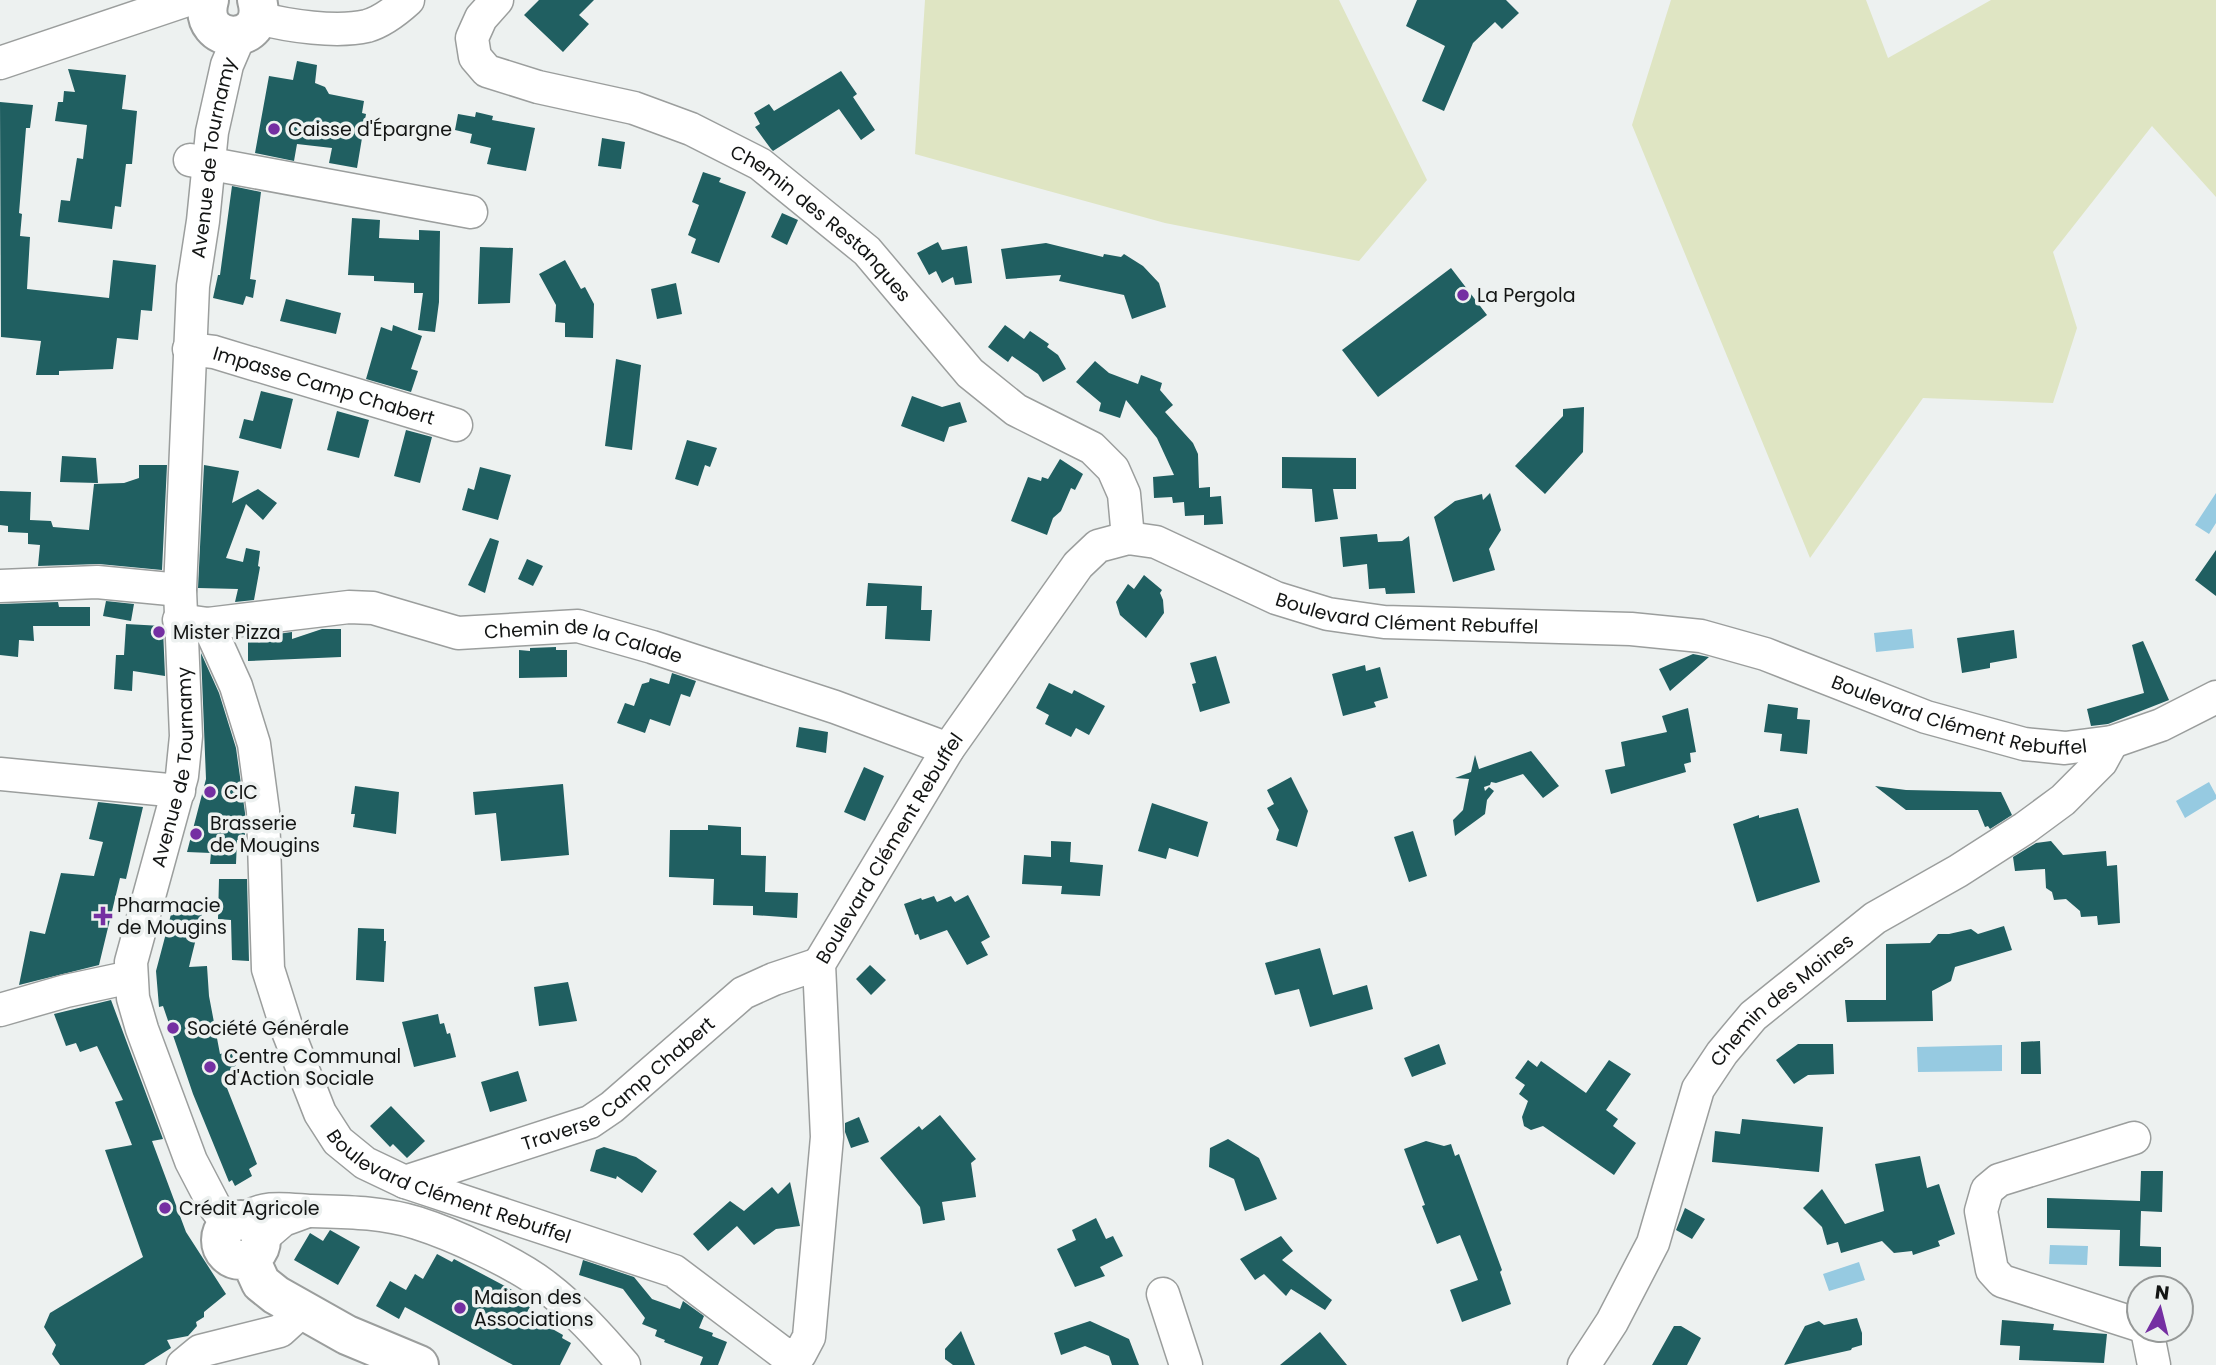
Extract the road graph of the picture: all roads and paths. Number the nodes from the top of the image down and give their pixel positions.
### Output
1 (408, 0) edge
2 (497, 0) edge
3 (226, 15) edge
4 (0, 63) edge
5 (199, 162) junction
6 (471, 212) dead end
7 (189, 349) junction
8 (456, 425) dead end
9 (1128, 538) junction
10 (0, 586) edge
11 (189, 611) junction
12 (2216, 697) edge
13 (2112, 742) junction
14 (948, 749) junction
15 (0, 774) edge
16 (180, 791) junction
17 (819, 964) junction
18 (131, 977) junction
19 (0, 1010) edge
20 (2134, 1138) dead end
21 (405, 1182) junction
22 (246, 1235) junction
23 (1163, 1294) dead end
24 (302, 1311) junction
25 (2125, 1321) edge
26 (2150, 1344) edge
27 (183, 1365) edge
28 (419, 1365) edge
29 (624, 1365) edge
30 (1186, 1365) edge
31 (1584, 1365) edge
32 (2154, 1365) edge

1 - 3 street
2 - 9 street, Chemin des Restanques
3 - 4 street
3 - 5 street, Avenue de Tournamy
5 - 6 street
5 - 7 street, Avenue de Tournamy
7 - 8 street, Impasse Camp Chabert
7 - 11 street, Avenue de Tournamy
9 - 13 street, Boulevard Clément Rebuffel
9 - 14 street, Boulevard Clément Rebuffel
10 - 11 street, Chemin de la Calade
11 - 14 street, Chemin de la Calade
11 - 16 street, Avenue de Tournamy
11 - 21 street, Boulevard Clément Rebuffel
12 - 13 street, Boulevard Clément Rebuffel
13 - 31 street, Chemin des Moines
14 - 17 street, Boulevard Clément Rebuffel
15 - 16 street
16 - 18 street, Avenue de Tournamy
17 - 21 street, Traverse Camp Chabert
17 - 21 street, Boulevard Clément Rebuffel
18 - 19 street
18 - 22 street, Avenue de Tournamy
20 - 25 street
22 - 24 main road
22 - 29 street
23 - 30 street
24 - 27 street
24 - 28 main road
26 - 32 street

